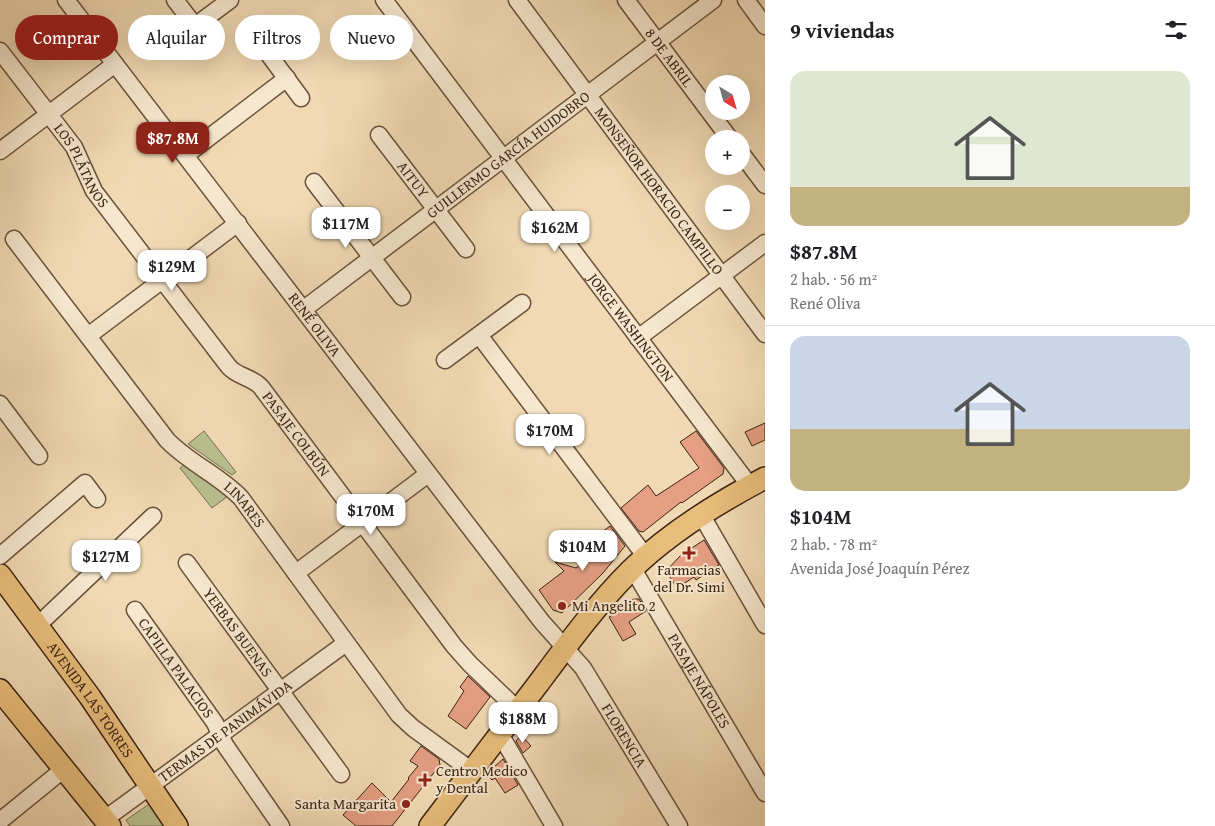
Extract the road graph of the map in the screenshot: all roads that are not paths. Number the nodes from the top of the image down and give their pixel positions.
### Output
1 (66, 0) edge
2 (175, 0) edge
3 (230, 0) edge
4 (384, 0) edge
5 (517, 0) edge
6 (626, 0) edge
7 (713, 0) edge
8 (746, 0) edge
9 (187, 15) edge
10 (210, 15) edge
11 (765, 26) edge
12 (658, 42) junction
13 (0, 51) edge
14 (273, 60) edge
15 (115, 64) junction
16 (287, 78) junction
17 (587, 95) junction
18 (301, 98) dead end
19 (48, 114) junction
20 (723, 130) edge
21 (379, 135) dead end
22 (0, 151) edge
23 (186, 155) junction
24 (503, 158) junction
25 (750, 165) edge
26 (314, 182) dead end
27 (765, 185) edge
28 (436, 210) junction
29 (238, 223) junction
30 (14, 239) dead end
31 (765, 243) edge
32 (466, 249) dead end
33 (372, 258) junction
34 (721, 276) junction
35 (162, 280) junction
36 (402, 297) dead end
37 (522, 303) dead end
38 (304, 309) junction
39 (765, 334) edge
40 (478, 335) junction
41 (88, 336) junction
42 (638, 338) junction
43 (445, 360) dead end
44 (2, 411) edge
45 (39, 456) dead end
46 (428, 474) junction
47 (758, 482) edge
48 (97, 499) dead end
49 (153, 516) dead end
50 (702, 516) junction
51 (363, 523) junction
52 (0, 556) edge
53 (187, 563) dead end
54 (639, 563) junction
55 (296, 573) junction
56 (0, 575) edge
57 (135, 610) dead end
58 (38, 625) junction
59 (765, 625) edge
60 (346, 643) junction
61 (566, 647) junction
62 (280, 691) junction
63 (2, 698) edge
64 (518, 710) junction
65 (500, 734) junction
66 (220, 735) junction
67 (64, 770) junction
68 (472, 772) junction
69 (341, 774) dead end
70 (151, 785) junction
71 (765, 793) edge
72 (0, 821) edge
73 (108, 823) edge
74 (437, 823) edge
75 (178, 826) edge
76 (281, 826) edge
77 (554, 826) edge
78 (679, 826) edge

1 - 15 street, RENÉ OLIVA
2 - 9 street
3 - 10 street
4 - 24 street, JORGE WASHINGTON
5 - 17 street, MONSEÑOR HORACIO CAMPILLO
6 - 12 street, 8 DE ABRIL
7 - 12 street, GUILLERMO GARCÍA HUIDOBRO
8 - 11 street
12 - 17 street, GUILLERMO GARCÍA HUIDOBRO
12 - 20 street, 8 DE ABRIL
13 - 19 street, LOS PLÁTANOS
14 - 16 street
15 - 19 street
15 - 23 street, RENÉ OLIVA
16 - 18 street
16 - 23 street
17 - 24 street, GUILLERMO GARCÍA HUIDOBRO
17 - 34 street, MONSEÑOR HORACIO CAMPILLO
19 - 22 street
19 - 35 street, LOS PLÁTANOS
21 - 28 street, AITUY
23 - 29 street, RENÉ OLIVA
24 - 28 street, GUILLERMO GARCÍA HUIDOBRO
24 - 42 street, JORGE WASHINGTON
25 - 27 street
26 - 33 street
28 - 32 street, AITUY
28 - 33 street, GUILLERMO GARCÍA HUIDOBRO
29 - 35 street
29 - 38 street, RENÉ OLIVA
30 - 41 street, LINARES
31 - 34 street
33 - 36 street
33 - 38 street, GUILLERMO GARCÍA HUIDOBRO
34 - 39 street, MONSEÑOR HORACIO CAMPILLO
34 - 42 street
35 - 41 street
35 - 51 street, PASAJE COLBÚN
37 - 40 street
38 - 46 street, RENÉ OLIVA
40 - 43 street
40 - 54 street, PASAJE NÁPOLES
41 - 55 street, LINARES
42 - 47 street, JORGE WASHINGTON
44 - 45 street
46 - 51 street
46 - 61 street, RENÉ OLIVA
47 - 50 main road
48 - 52 street
49 - 58 street
50 - 54 main road
50 - 59 street
51 - 55 street
51 - 64 street, PASAJE COLBÚN
53 - 62 street, YERBAS BUENAS
54 - 61 main road
54 - 71 street, PASAJE NÁPOLES
55 - 60 street, LINARES
56 - 58 main road, AVENIDA LAS TORRES
57 - 66 street, CAPILLA PALACIOS
58 - 70 main road, AVENIDA LAS TORRES
60 - 62 street, TERMAS DE PANIMÁVIDA
60 - 68 street, LINARES
61 - 64 main road
61 - 78 street, FLORENCIA
62 - 66 street, TERMAS DE PANIMÁVIDA
62 - 69 street, YERBAS BUENAS
63 - 67 main road
64 - 65 main road
65 - 68 main road
65 - 77 street
66 - 70 street, TERMAS DE PANIMÁVIDA
66 - 76 street, CAPILLA PALACIOS
67 - 72 street
67 - 73 main road
68 - 74 main road
70 - 73 street, TERMAS DE PANIMÁVIDA
70 - 75 main road, AVENIDA LAS TORRES

